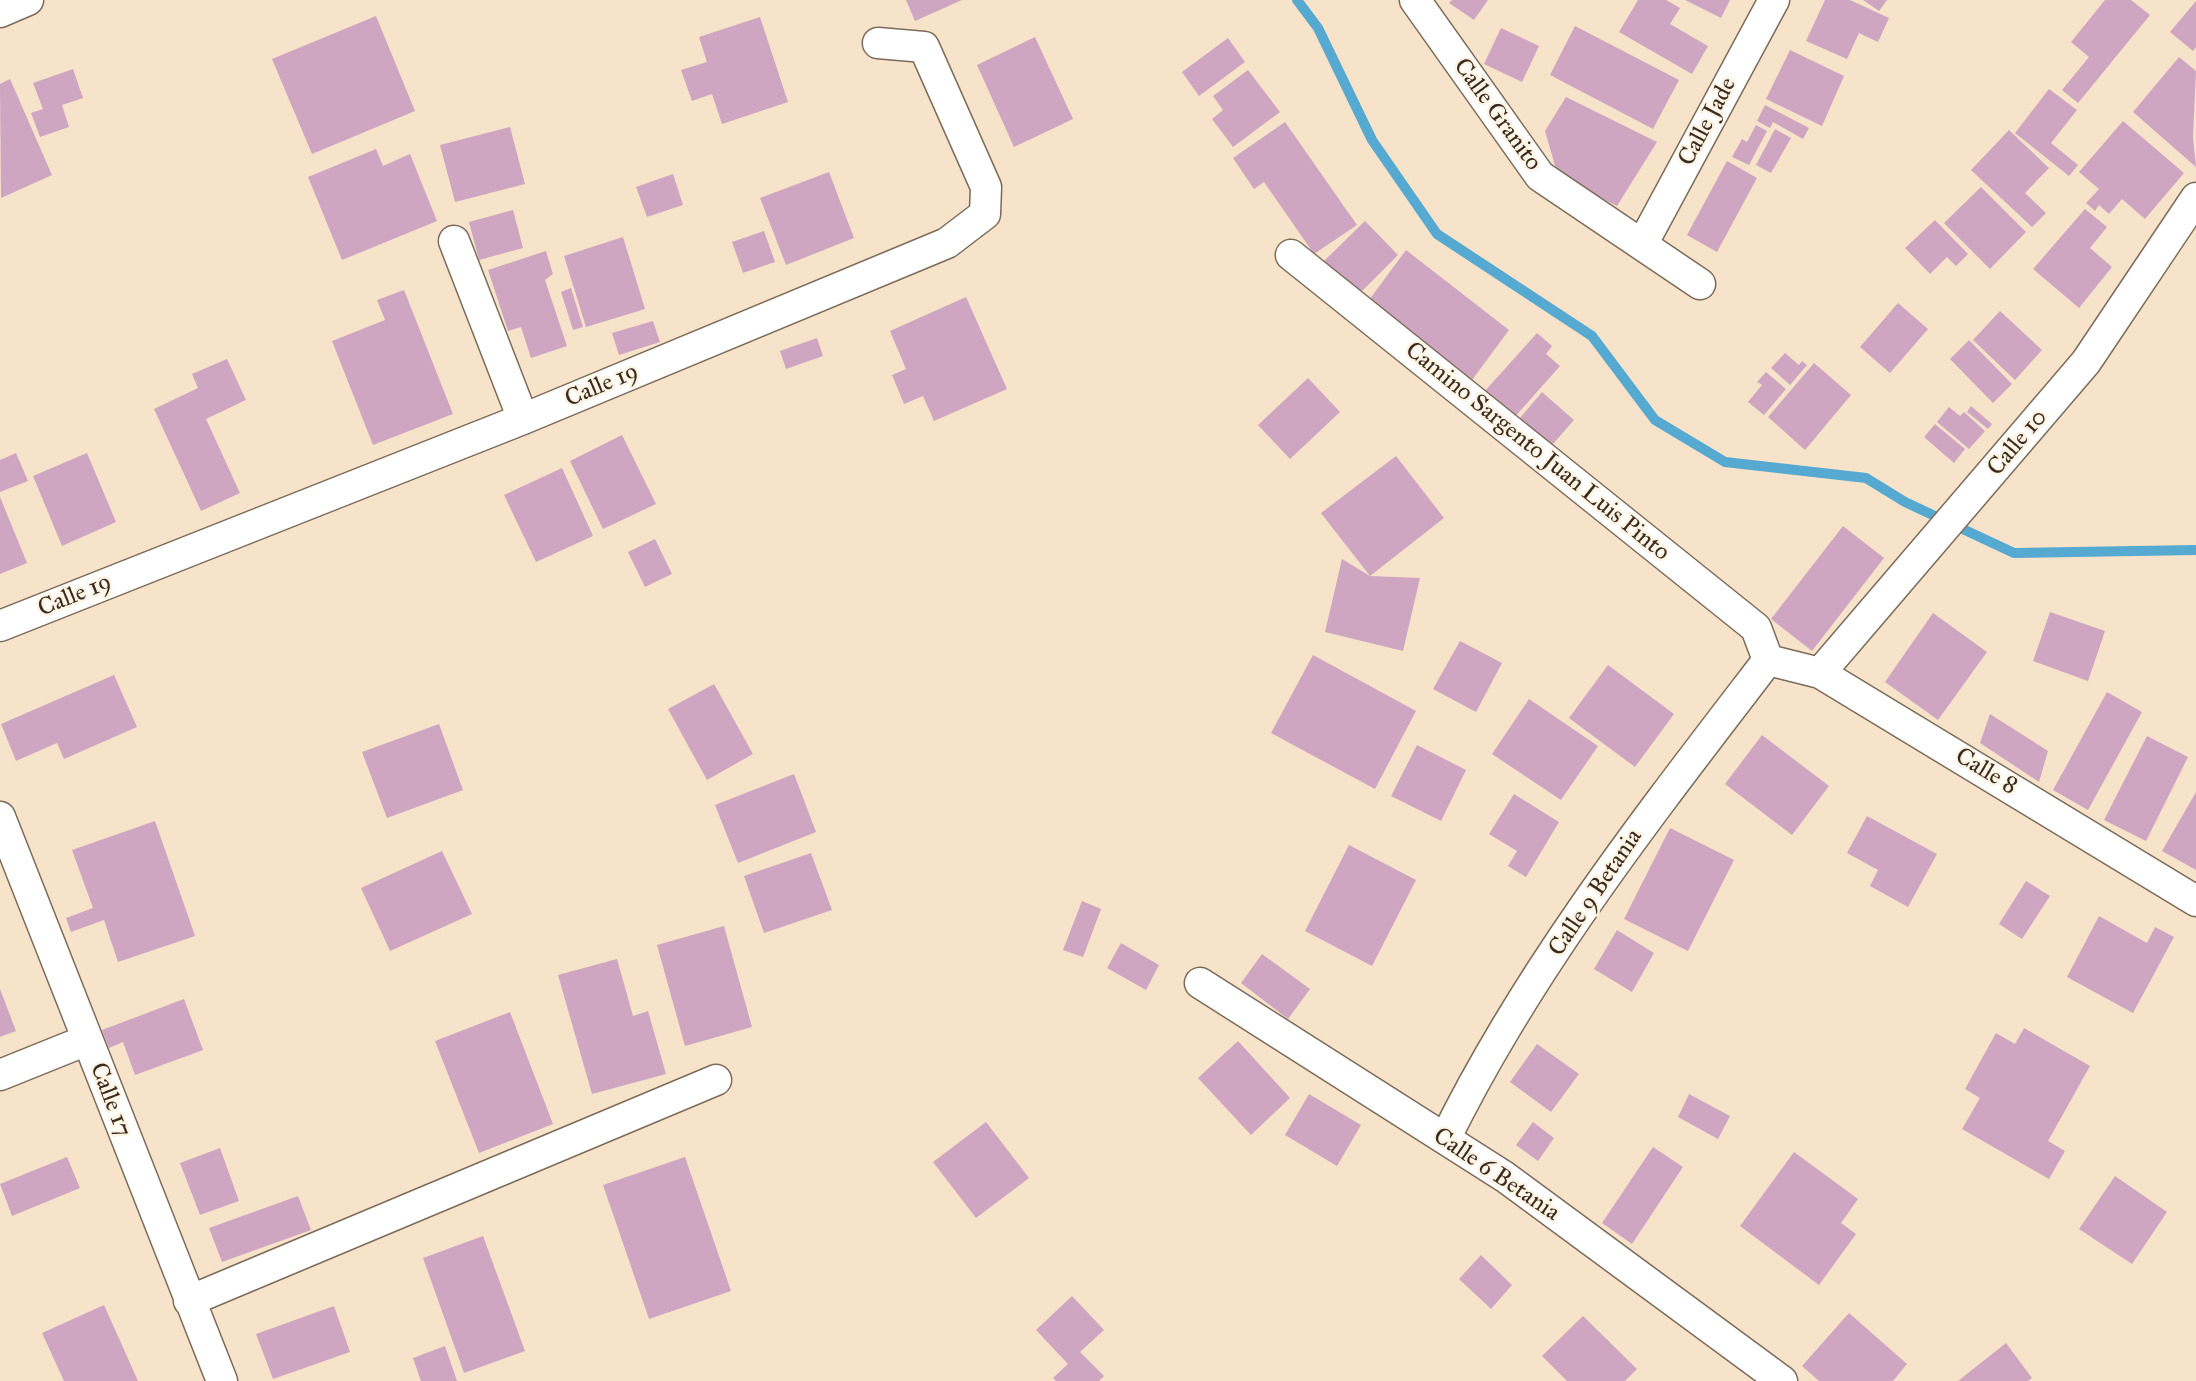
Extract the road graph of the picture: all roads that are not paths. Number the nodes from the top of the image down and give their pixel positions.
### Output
1 (28, 0) edge
2 (1415, 0) edge
3 (1774, 0) edge
4 (0, 12) edge
5 (878, 44) dead end
6 (2196, 198) edge
7 (454, 241) dead end
8 (1643, 243) junction
9 (1291, 255) dead end
10 (1700, 284) dead end
11 (523, 419) junction
12 (0, 626) edge
13 (1768, 660) junction
14 (1820, 673) junction
15 (0, 817) edge
16 (2196, 901) edge
17 (1200, 983) dead end
18 (87, 1040) junction
19 (0, 1074) edge
20 (716, 1080) dead end
21 (1445, 1139) junction
22 (188, 1301) junction
23 (222, 1381) edge
24 (1782, 1381) edge

1 - 4 street
2 - 8 street, Calle Granito
3 - 8 street, Calle Jade
5 - 11 street, Calle 19
6 - 14 street, Calle 10
7 - 11 street
8 - 10 street, Calle Granito
9 - 13 street, Camino Sargento Juan Luis Pinto
11 - 12 street, Calle 19
13 - 14 street, Calle 8
13 - 21 street, Calle 9 Betania
14 - 16 street, Calle 8
15 - 18 street, Calle 17
17 - 21 street, Calle 6 Betania
18 - 19 street
18 - 22 street, Calle 17
20 - 22 street
21 - 24 street, Calle 6 Betania
22 - 23 street, Calle 17

